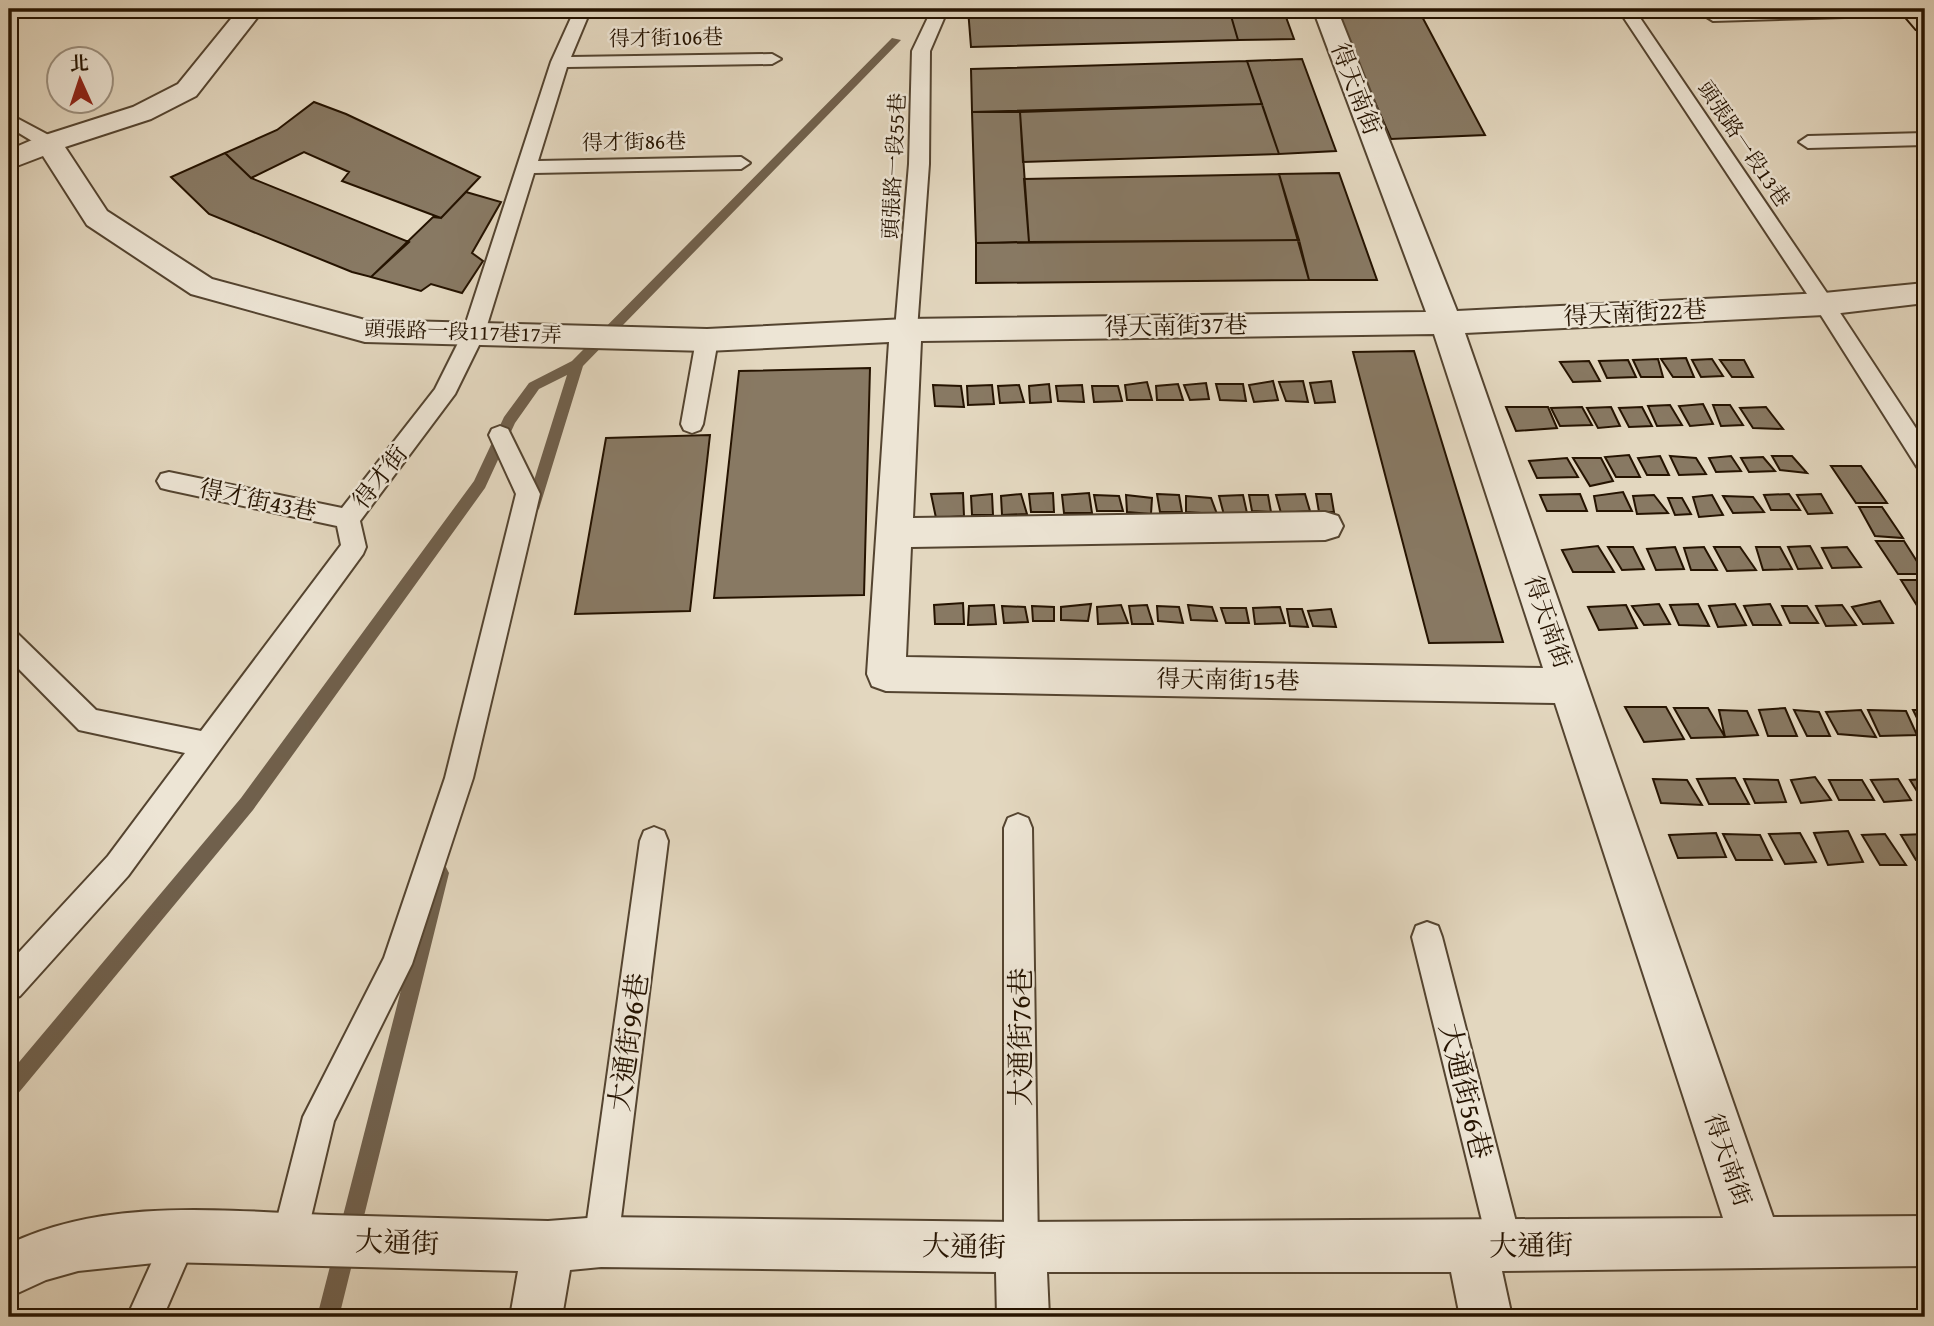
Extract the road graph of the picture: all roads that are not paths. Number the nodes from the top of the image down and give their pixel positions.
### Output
1 (252, 9) edge
2 (583, 9) edge
3 (940, 9) edge
4 (1325, 9) edge
5 (1626, 9) edge
6 (1916, 14) edge
7 (1713, 16) dead end
8 (772, 59) dead end
9 (560, 62) junction
10 (9, 119) edge
11 (1925, 139) edge
12 (1808, 142) dead end
13 (50, 143) junction
14 (9, 160) edge
15 (741, 163) dead end
16 (529, 167) junction
17 (1925, 293) edge
18 (1824, 304) junction
19 (1446, 323) junction
20 (906, 330) junction
21 (473, 335) junction
22 (775, 335) joint
23 (707, 340) junction
24 (692, 424) dead end
25 (500, 435) dead end
26 (1925, 461) edge
27 (169, 481) dead end
28 (346, 519) junction
29 (1325, 526) dead end
30 (894, 533) junction
31 (9, 642) edge
32 (1569, 686) junction
33 (207, 745) junction
34 (1018, 828) dead end
35 (654, 841) dead end
36 (1427, 937) dead end
37 (9, 985) edge
38 (181, 1236) junction
39 (289, 1238) junction
40 (1756, 1241) junction
41 (1925, 1241) edge
42 (601, 1242) junction
43 (548, 1246) junction
44 (1488, 1246) junction
45 (1021, 1247) junction
46 (9, 1270) edge
47 (145, 1317) edge
48 (536, 1317) edge
49 (1023, 1317) edge
50 (1486, 1317) edge

1 - 13 street
2 - 9 lane, 得才街
3 - 20 lane, 頭張路一段55巷
4 - 19 street, 得天南街
5 - 18 lane, 頭張路一段13巷
6 - 7 lane
8 - 9 lane, 得才街106巷
9 - 16 lane, 得才街
10 - 13 lane
11 - 12 lane
13 - 14 street
13 - 21 street, 頭張路一段117巷17弄
15 - 16 lane, 得才街86巷
16 - 21 lane, 得才街
17 - 18 street, 得天南街22巷
18 - 19 street, 得天南街22巷
18 - 26 lane
19 - 20 street, 得天南街37巷
19 - 32 street, 得天南街
20 - 22 street, 得天南街37巷
20 - 30 street
21 - 23 street, 頭張路一段117巷17弄
21 - 28 lane, 得才街
22 - 23 street, 頭張路一段117巷17弄
23 - 24 lane
25 - 39 lane
27 - 28 lane, 得才街43巷
28 - 33 lane, 得才街
29 - 30 street
30 - 32 street, 得天南街15巷
31 - 33 lane
32 - 40 street, 得天南街
33 - 37 lane, 得才街
34 - 45 lane, 大通街76巷
35 - 42 lane, 大通街96巷
36 - 44 lane, 大通街56巷
38 - 39 street, 大通街
38 - 46 street, 大通街
38 - 47 lane
39 - 43 street, 大通街
40 - 41 street, 大通街
40 - 44 street, 大通街
42 - 43 street, 大通街
42 - 45 street, 大通街
43 - 48 street
44 - 45 street, 大通街
44 - 50 street
45 - 49 street

